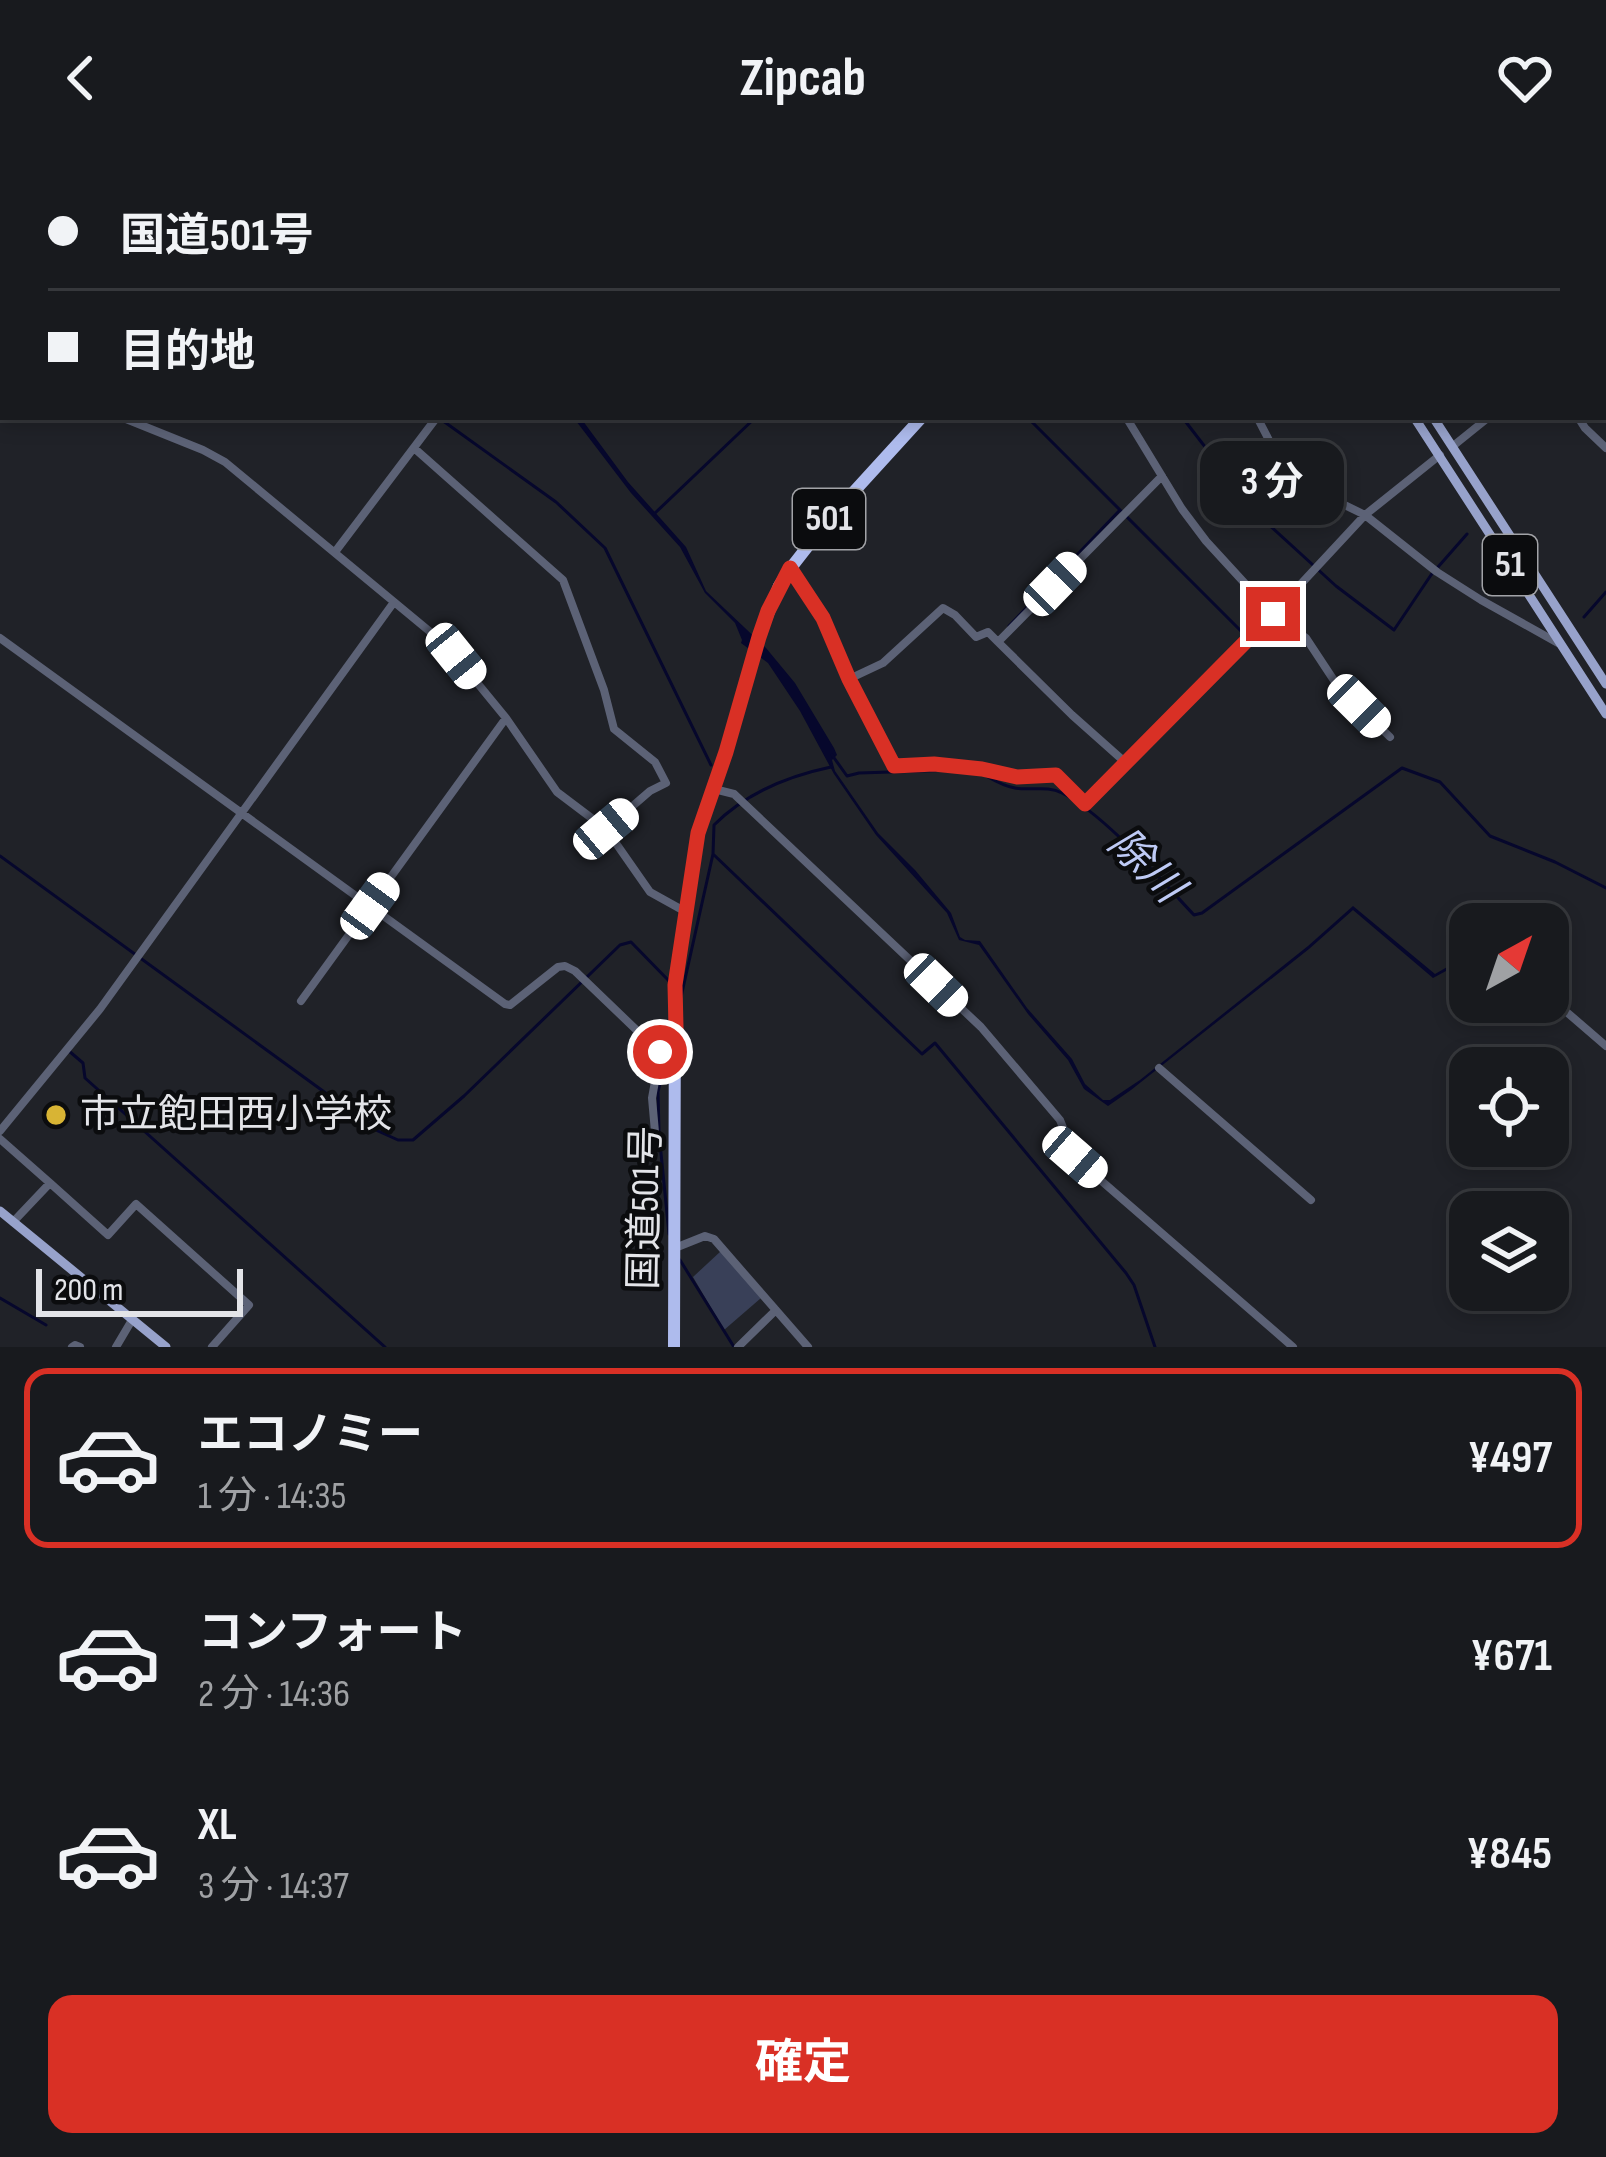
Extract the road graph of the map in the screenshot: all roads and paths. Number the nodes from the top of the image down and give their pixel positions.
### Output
1 (128, 420) edge
2 (435, 420) edge
3 (919, 420) edge
4 (1128, 420) edge
5 (1259, 420) edge
6 (1416, 420) edge
7 (1435, 420) edge
8 (1485, 420) edge
9 (1580, 420) edge
10 (1453, 446) junction
11 (414, 448) junction
12 (1606, 448) edge
13 (1440, 455) junction
14 (1162, 476) junction
15 (1365, 515) junction
16 (335, 552) junction
17 (790, 568) junction
18 (394, 602) junction
19 (1273, 614) junction
20 (0, 638) edge
21 (998, 642) junction
22 (1561, 644) junction
23 (849, 679) junction
24 (1606, 684) edge
25 (1606, 714) edge
26 (506, 718) junction
27 (1390, 737) dead end
28 (1126, 763) junction
29 (714, 789) junction
30 (242, 813) junction
31 (606, 829) junction
32 (370, 906) junction
33 (687, 913) junction
34 (301, 1001) dead end
35 (1569, 1014) edge
36 (1606, 1046) edge
37 (660, 1052) junction
38 (1159, 1068) dead end
39 (677, 1069) junction
40 (655, 1132) dead end
41 (0, 1135) edge
42 (50, 1183) junction
43 (1311, 1200) dead end
44 (0, 1211) edge
45 (13, 1222) junction
46 (675, 1248) junction
47 (776, 1310) junction
48 (132, 1320) junction
49 (116, 1347) edge
50 (166, 1347) edge
51 (212, 1347) edge
52 (674, 1347) edge
53 (738, 1347) edge
54 (808, 1347) edge
55 (1293, 1347) edge

1 - 16 street
2 - 11 street
3 - 17 highway, 国道501号 / 501
4 - 14 street
5 - 15 street
6 - 13 main road, 51
7 - 10 main road, 51
8 - 10 street
9 - 12 street
10 - 24 main road, 51
11 - 16 street
11 - 31 street
13 - 15 street
13 - 22 main road, 51
14 - 19 street
14 - 21 street
15 - 19 street
15 - 22 street
16 - 18 street
17 - 23 street
17 - 29 highway, 国道501号 / 501
18 - 26 street
18 - 30 street
19 - 27 street
19 - 28 street
20 - 30 street
21 - 23 street
21 - 28 street
22 - 25 main road, 51
23 - 28 street
26 - 31 street
26 - 32 street
29 - 33 highway, 国道501号 / 501
29 - 55 street
30 - 32 street
30 - 41 street
31 - 33 street
32 - 34 street
32 - 37 street
33 - 39 highway, 国道501号 / 501
35 - 36 street
37 - 39 street
37 - 40 street
38 - 43 street
39 - 46 highway, 国道501号 / 501
41 - 42 street
42 - 45 street
42 - 51 street
44 - 45 main road
45 - 48 main road
46 - 47 street
46 - 52 highway, 国道501号 / 501
47 - 53 street
47 - 54 street
48 - 49 street
48 - 50 main road

